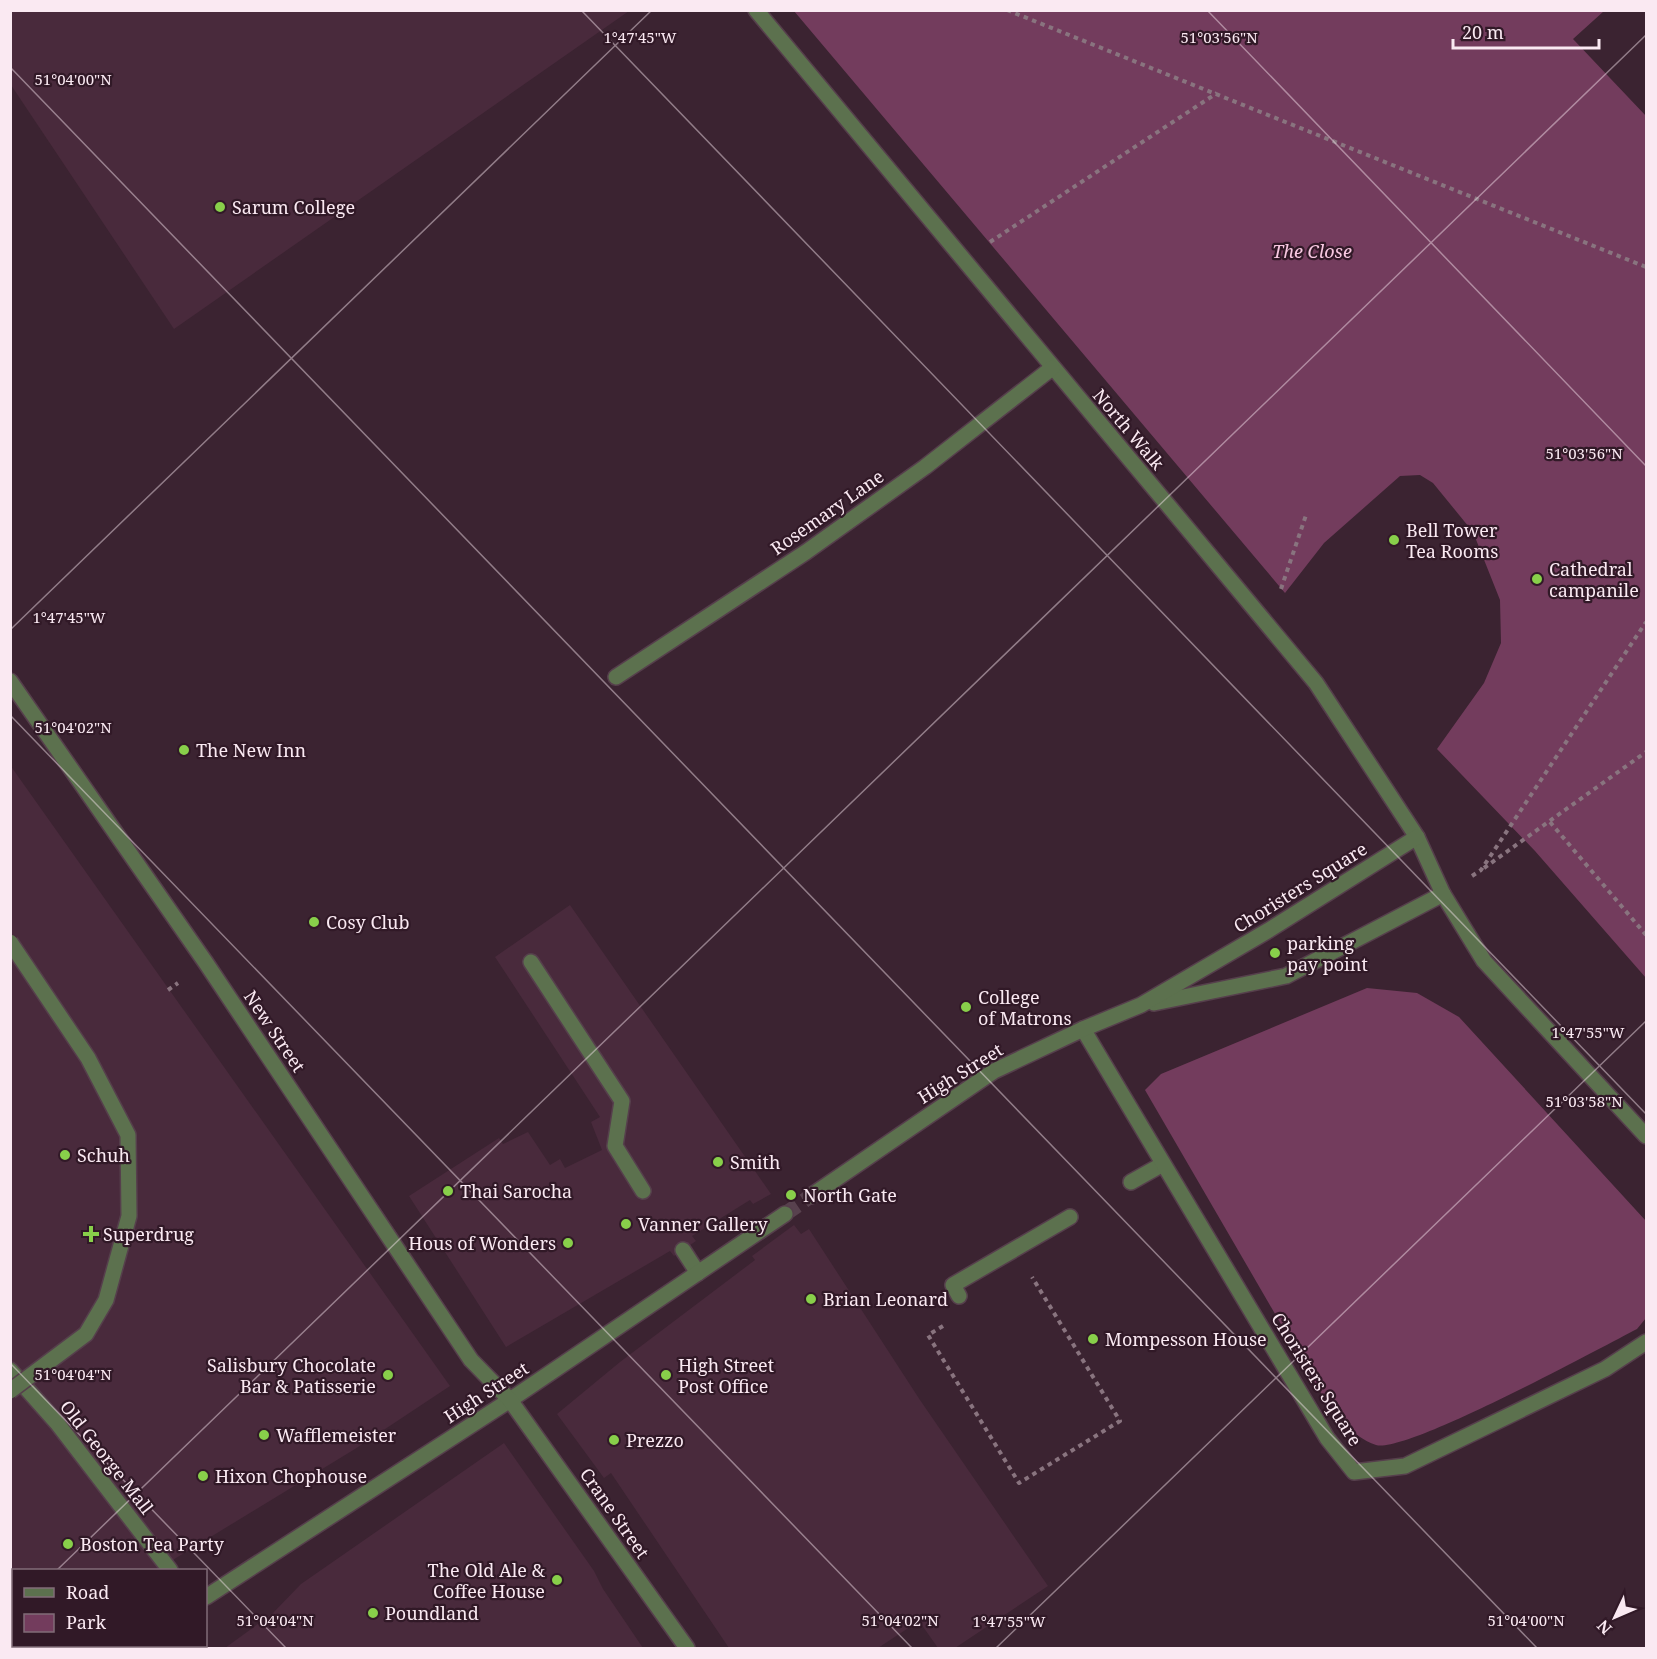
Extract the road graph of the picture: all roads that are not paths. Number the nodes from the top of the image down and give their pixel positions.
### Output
1 (756, 10) edge
2 (1052, 368) junction
3 (616, 677) dead end
4 (12, 685) edge
5 (1418, 837) junction
6 (1443, 894) junction
7 (10, 942) edge
8 (531, 962) dead end
9 (1141, 1005) junction
10 (1083, 1029) junction
11 (1647, 1136) edge
12 (1163, 1164) junction
13 (1131, 1182) dead end
14 (643, 1191) dead end
15 (811, 1196) tunnel mouth
16 (785, 1214) tunnel mouth
17 (1070, 1217) dead end
18 (683, 1250) dead end
19 (698, 1273) junction
20 (959, 1296) dead end
21 (1647, 1342) edge
22 (10, 1370) edge
23 (10, 1391) edge
24 (510, 1400) junction
25 (169, 1569) edge
26 (207, 1596) edge
27 (687, 1648) edge

1 - 2 street, North Walk
2 - 3 street, Rosemary Lane
2 - 5 street, North Walk
4 - 24 street, New Street
5 - 6 street, North Walk
5 - 9 street, Choristers Square
6 - 9 street
6 - 11 street
7 - 23 street, bridge
8 - 14 street
9 - 10 street, High Street
10 - 12 street, Choristers Square
10 - 15 street, High Street
12 - 13 street
12 - 21 street, Choristers Square
16 - 19 street, High Street
17 - 20 street
18 - 19 street
19 - 24 street, High Street
22 - 25 street, Old George Mall
24 - 26 street, High Street
24 - 27 street, Crane Street

